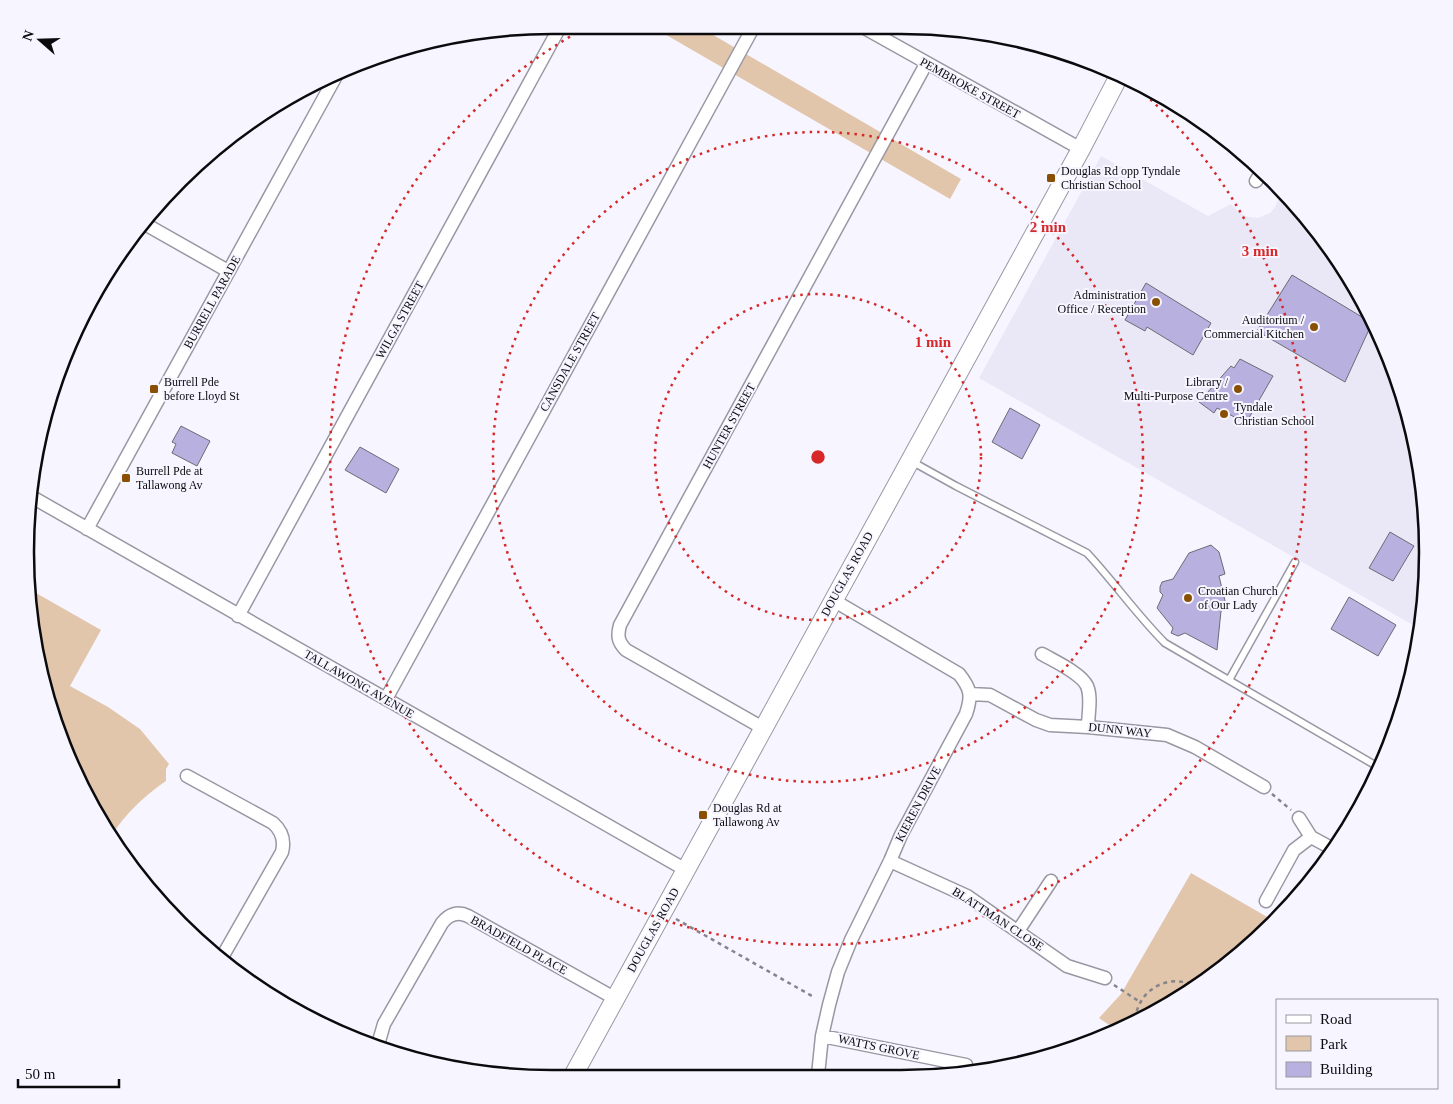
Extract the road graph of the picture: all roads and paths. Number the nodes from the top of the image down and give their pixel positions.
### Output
1 (556, 34) edge
2 (750, 34) edge
3 (875, 34) edge
4 (926, 64) junction
5 (1116, 81) edge
6 (332, 83) edge
7 (1081, 150) junction
8 (149, 226) edge
9 (228, 271) junction
10 (910, 460) junction
11 (37, 500) edge
12 (88, 529) junction
13 (1294, 562) dead end
14 (834, 600) junction
15 (238, 616) junction
16 (1042, 654) dead end
17 (1229, 680) junction
18 (970, 694) junction
19 (386, 699) junction
20 (1088, 727) junction
21 (763, 728) junction
22 (1374, 764) edge
23 (187, 776) dead end
24 (1264, 787) joint
25 (1299, 818) joint
26 (1311, 837) junction
27 (1328, 846) edge
28 (890, 862) junction
29 (686, 870) junction
30 (1051, 880) dead end
31 (1266, 901) dead end
32 (676, 919) dead end
33 (1018, 931) junction
34 (224, 953) edge
35 (1104, 978) joint
36 (1189, 983) edge
37 (812, 996) dead end
38 (616, 999) junction
39 (1140, 1002) junction
40 (1137, 1013) edge
41 (822, 1036) junction
42 (379, 1041) edge
43 (954, 1067) edge
44 (576, 1070) edge
45 (818, 1070) edge

1 - 15 street, WILGA STREET
2 - 19 street, CANSDALE STREET
3 - 4 street, PEMBROKE STREET
4 - 7 street, PEMBROKE STREET
4 - 21 street, HUNTER STREET
5 - 7 street, DOUGLAS ROAD
6 - 9 street, BURRELL PARADE
7 - 10 street, DOUGLAS ROAD
8 - 9 street
9 - 12 street, BURRELL PARADE
10 - 14 street, DOUGLAS ROAD
10 - 17 lane
11 - 12 street, TALLAWONG AVENUE
12 - 15 street, TALLAWONG AVENUE
13 - 17 lane
14 - 18 street
14 - 21 street, DOUGLAS ROAD
15 - 19 street, TALLAWONG AVENUE
16 - 20 street
17 - 22 lane
18 - 20 street, DUNN WAY
18 - 28 street, KIEREN DRIVE
19 - 29 street, TALLAWONG AVENUE
20 - 24 street, DUNN WAY
21 - 29 street, DOUGLAS ROAD
23 - 34 street
24 - 25 path
25 - 26 street
26 - 27 street
26 - 31 street
28 - 33 street, BLATTMAN CLOSE
28 - 41 street, KIEREN DRIVE
29 - 38 street, DOUGLAS ROAD
30 - 33 street
32 - 37 path
33 - 35 street, BLATTMAN CLOSE
35 - 39 path
36 - 39 path
38 - 42 street, BRADFIELD PLACE
38 - 44 street, DOUGLAS ROAD
39 - 40 path
41 - 43 street, WATTS GROVE
41 - 45 street, KIEREN DRIVE

